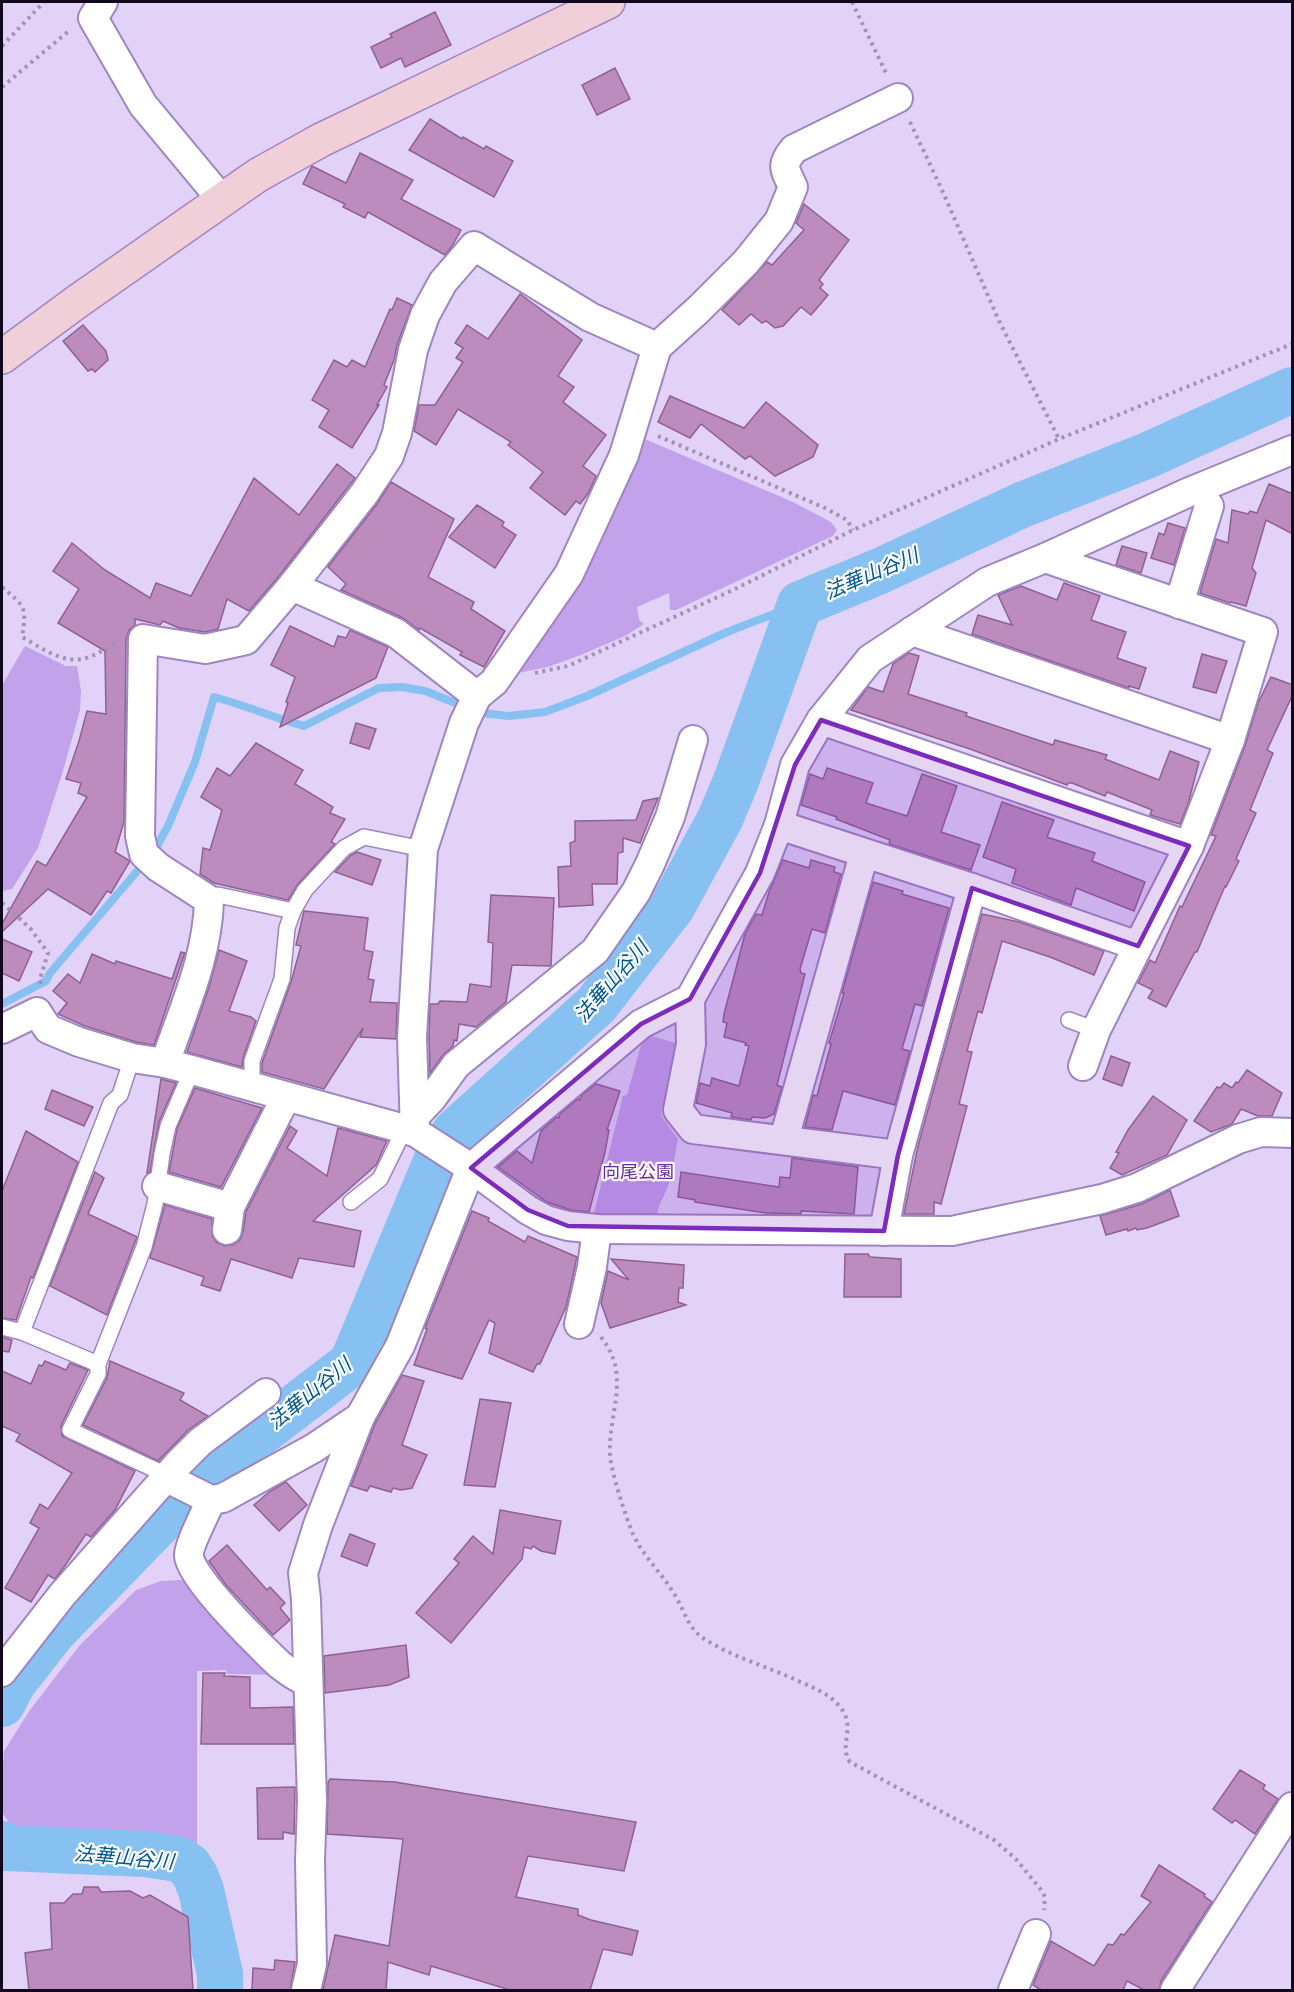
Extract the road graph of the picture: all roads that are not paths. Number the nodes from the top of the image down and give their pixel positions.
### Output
1 (608, 2) edge
2 (98, 10) edge
3 (898, 99) road end
4 (222, 201) junction
5 (657, 347) junction
6 (2, 357) edge
7 (1293, 450) edge
8 (1209, 506) dead end
9 (1045, 558) junction
10 (292, 586) junction
11 (1179, 604) junction
12 (912, 631) junction
13 (485, 689) junction
14 (821, 720) junction
15 (693, 740) dead end
16 (1230, 740) junction
17 (778, 825) junction
18 (1189, 846) junction
19 (423, 849) junction
20 (864, 854) junction
21 (972, 888) junction
22 (209, 900) junction
23 (293, 911) junction
24 (1138, 946) junction
25 (690, 999) junction
26 (1069, 1020) dead end
27 (2, 1029) edge
28 (1096, 1030) junction
29 (132, 1058) junction
30 (165, 1063) junction
31 (1083, 1066) dead end
32 (192, 1070) junction
33 (252, 1087) junction
34 (286, 1097) junction
35 (411, 1126) junction
36 (1293, 1133) edge
37 (784, 1139) junction
38 (898, 1155) junction
39 (471, 1168) junction
40 (157, 1186) junction
41 (351, 1202) dead end
42 (597, 1229) junction
43 (884, 1232) junction
44 (580, 1321) road end
45 (2, 1327) edge
46 (22, 1332) junction
47 (98, 1364) junction
48 (266, 1393) dead end
49 (360, 1417) junction
50 (167, 1478) junction
51 (211, 1500) junction
52 (2, 1672) edge
53 (308, 1682) junction
54 (1293, 1807) edge
55 (1036, 1934) road end
56 (306, 1990) edge
57 (1013, 1990) edge
58 (1175, 1990) edge

1 - 4 street
2 - 4 street
3 - 5 street
4 - 6 street
5 - 10 street
5 - 13 street
7 - 9 street
8 - 11 street
9 - 11 street
9 - 12 street
10 - 13 street
10 - 22 street
11 - 16 street
12 - 14 street
12 - 16 street
13 - 19 street
14 - 17 street
14 - 18 street
15 - 35 street
16 - 18 street
17 - 20 street
17 - 25 street
18 - 24 street
19 - 23 lane
19 - 35 street
20 - 21 street
20 - 37 street
21 - 24 street
21 - 38 street
22 - 23 lane
22 - 30 street
23 - 33 lane
24 - 28 street
25 - 37 street
25 - 39 street
26 - 28 lane
27 - 29 street
28 - 31 street
29 - 30 street
29 - 46 lane
30 - 32 street
32 - 33 street
32 - 40 lane
33 - 34 street
34 - 35 street
34 - 40 street
35 - 39 street
35 - 41 lane
36 - 43 street
37 - 38 street
38 - 43 street
39 - 42 street
39 - 49 street
40 - 47 lane
42 - 43 street
42 - 44 street
45 - 46 lane
46 - 47 lane
47 - 50 lane
48 - 50 street
49 - 51 street
49 - 53 street
50 - 51 street
50 - 52 street
51 - 53 street
53 - 56 street
54 - 58 street
55 - 57 street

